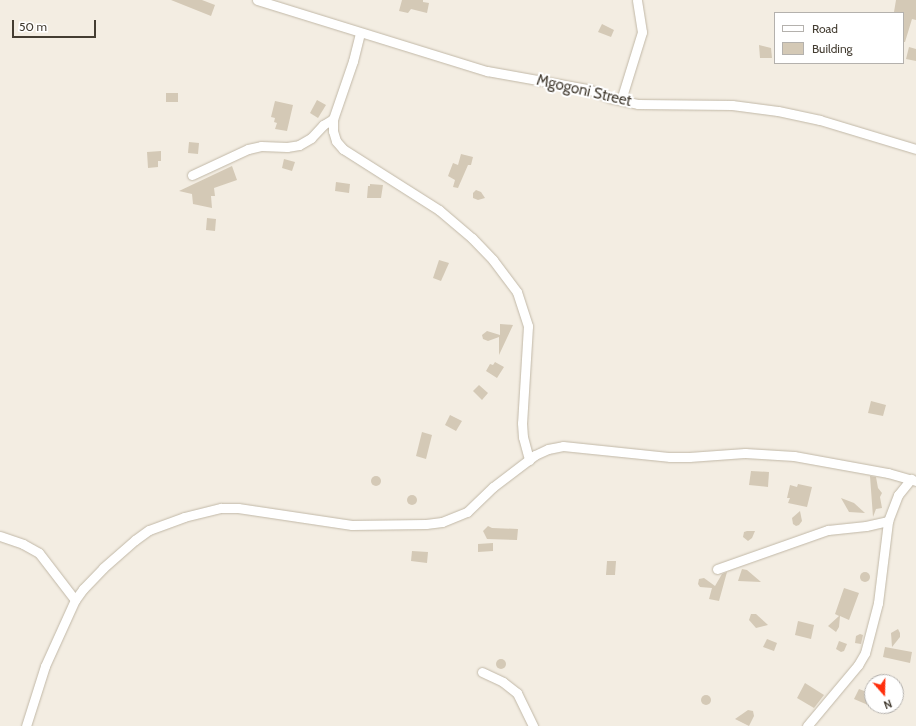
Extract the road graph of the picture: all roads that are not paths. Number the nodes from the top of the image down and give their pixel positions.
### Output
1 (257, 0) edge
2 (637, 0) edge
3 (360, 33) junction
4 (621, 100) junction
5 (333, 120) junction
6 (916, 149) edge
7 (192, 175) dead end
8 (529, 460) junction
9 (913, 480) edge
10 (888, 521) junction
11 (0, 536) edge
12 (717, 568) dead end
13 (75, 600) junction
14 (482, 672) dead end
15 (26, 726) edge
16 (534, 726) edge
17 (808, 726) edge

1 - 3 street, Mgogoni Street
2 - 4 street
3 - 4 street, Mgogoni Street
3 - 5 street
4 - 6 street, Mgogoni Street
5 - 7 street
5 - 8 street
8 - 9 street
8 - 13 street
9 - 10 street
10 - 12 street
10 - 17 street
11 - 13 street
13 - 15 street
14 - 16 street

